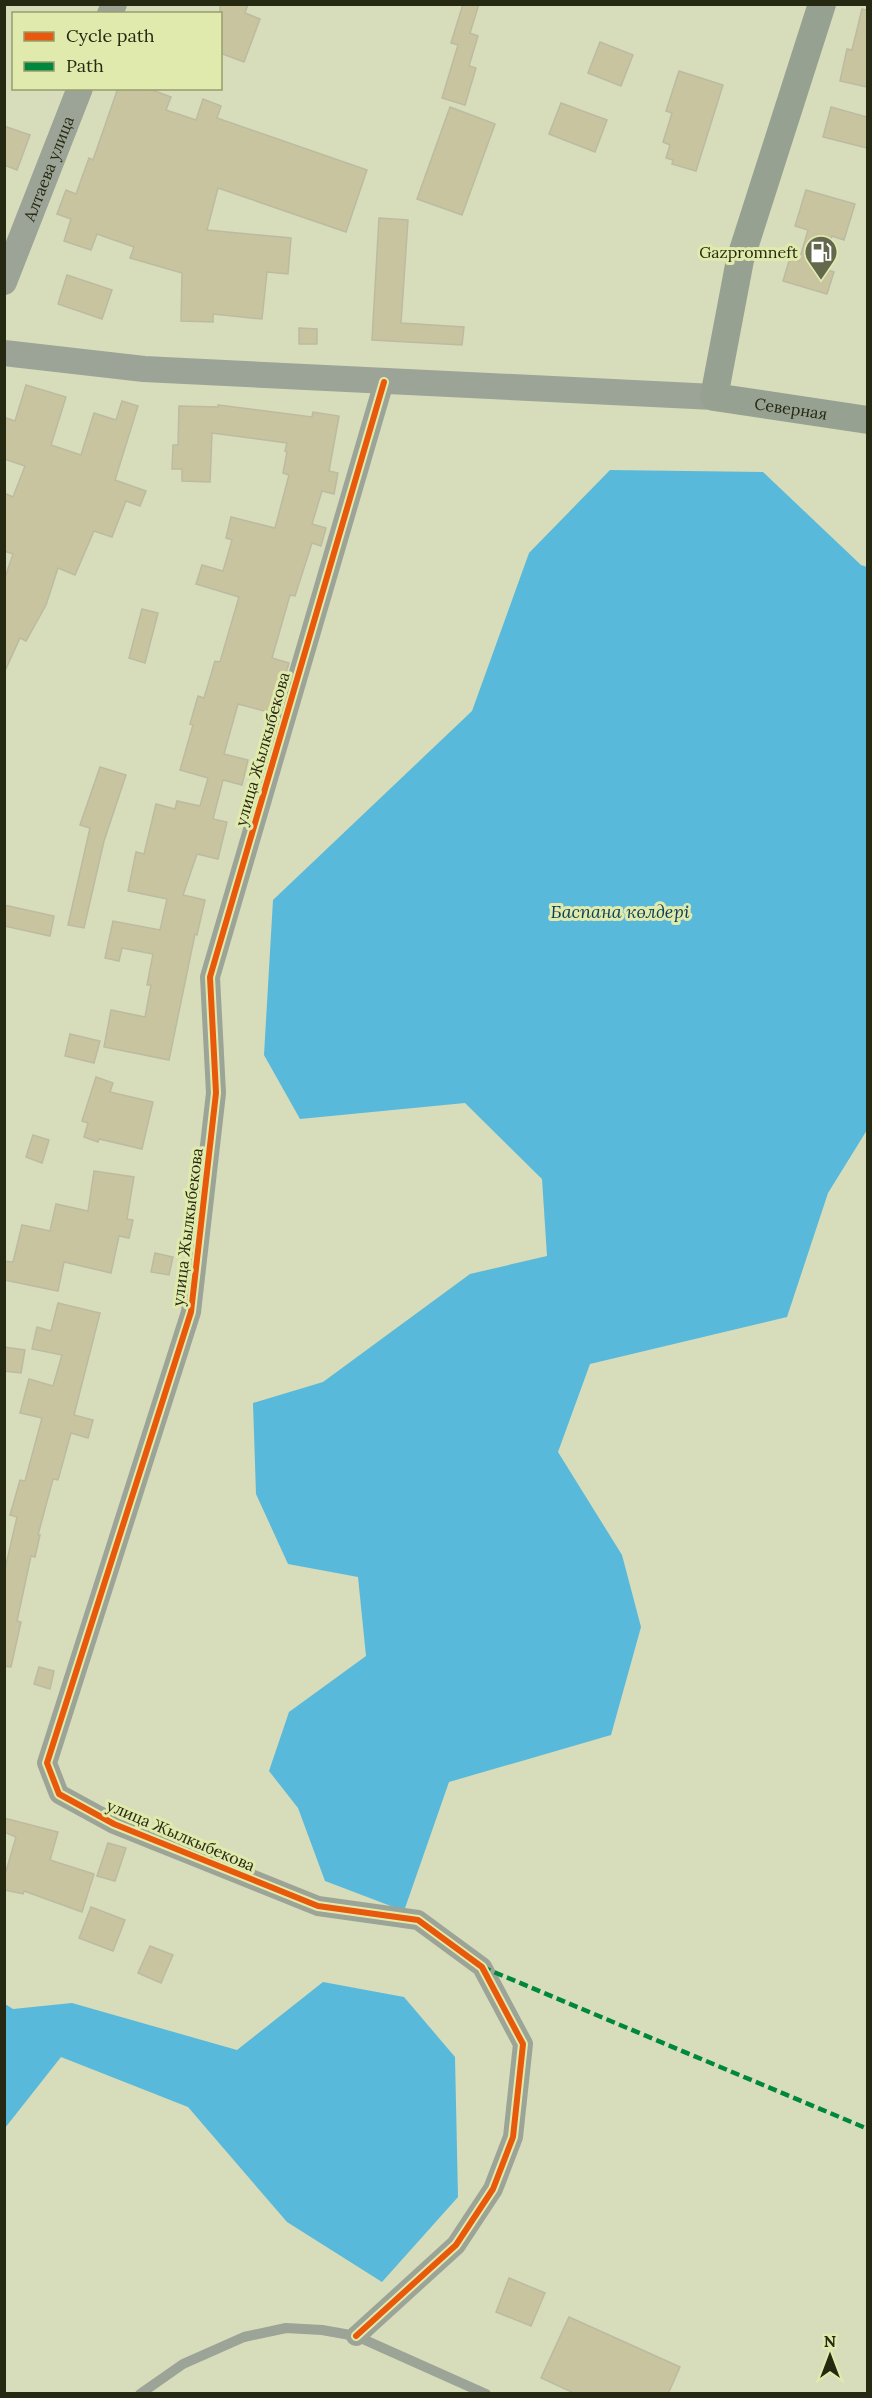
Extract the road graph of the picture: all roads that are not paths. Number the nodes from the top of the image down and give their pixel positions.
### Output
1 (822, 4) edge
2 (79, 90) edge
3 (4, 282) edge
4 (4, 353) edge
5 (384, 382) junction
6 (714, 397) junction
7 (867, 420) edge
8 (356, 2336) junction
9 (140, 2394) edge
10 (486, 2394) edge

1 - 6 main road
2 - 3 street, Алтаева улица
4 - 5 street
5 - 6 street
5 - 8 street, улица Жылкыбекова
6 - 7 main road, Северная
8 - 9 lane
8 - 10 lane

